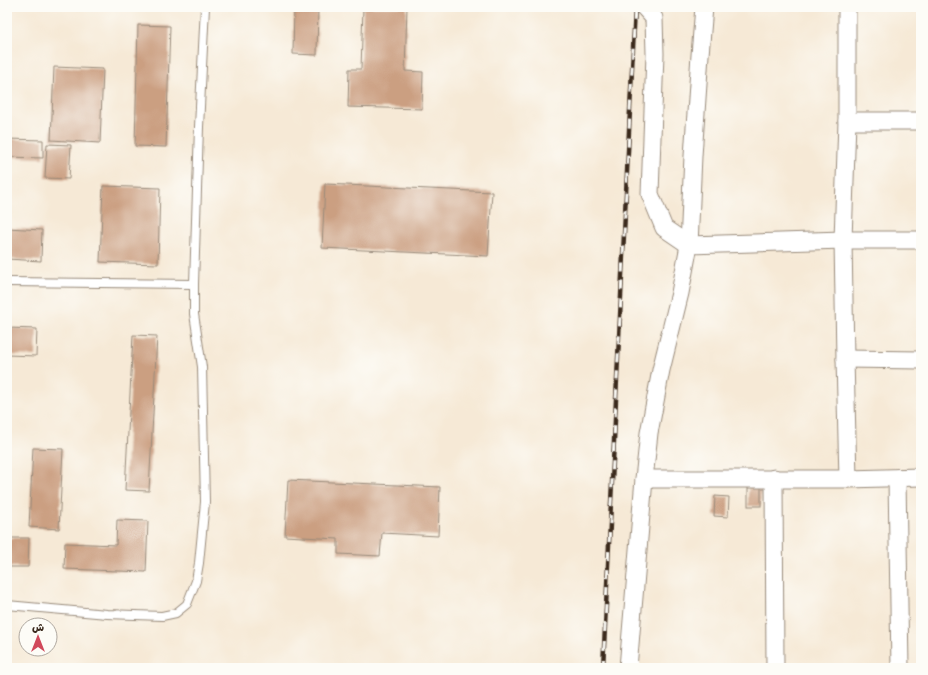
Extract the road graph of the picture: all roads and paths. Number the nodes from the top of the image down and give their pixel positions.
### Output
1 (205, 7) edge
2 (644, 7) edge
3 (704, 7) edge
4 (847, 7) edge
5 (847, 121) junction
6 (921, 121) edge
7 (844, 240) junction
8 (921, 240) edge
9 (689, 245) junction
10 (7, 282) edge
11 (194, 284) junction
12 (845, 359) junction
13 (921, 360) edge
14 (921, 477) edge
15 (774, 478) junction
16 (897, 478) junction
17 (644, 479) junction
18 (848, 479) junction
19 (7, 605) edge
20 (628, 668) edge
21 (775, 668) edge
22 (900, 668) edge

1 - 11 lane
2 - 9 street
3 - 9 street
4 - 5 street
5 - 6 street
5 - 7 street
7 - 8 street
7 - 9 street
7 - 12 street
9 - 17 street
10 - 11 lane
11 - 19 lane
12 - 13 street
12 - 18 street
14 - 16 street
15 - 17 street
15 - 18 street
15 - 21 street
16 - 18 street
16 - 22 street
17 - 20 street

